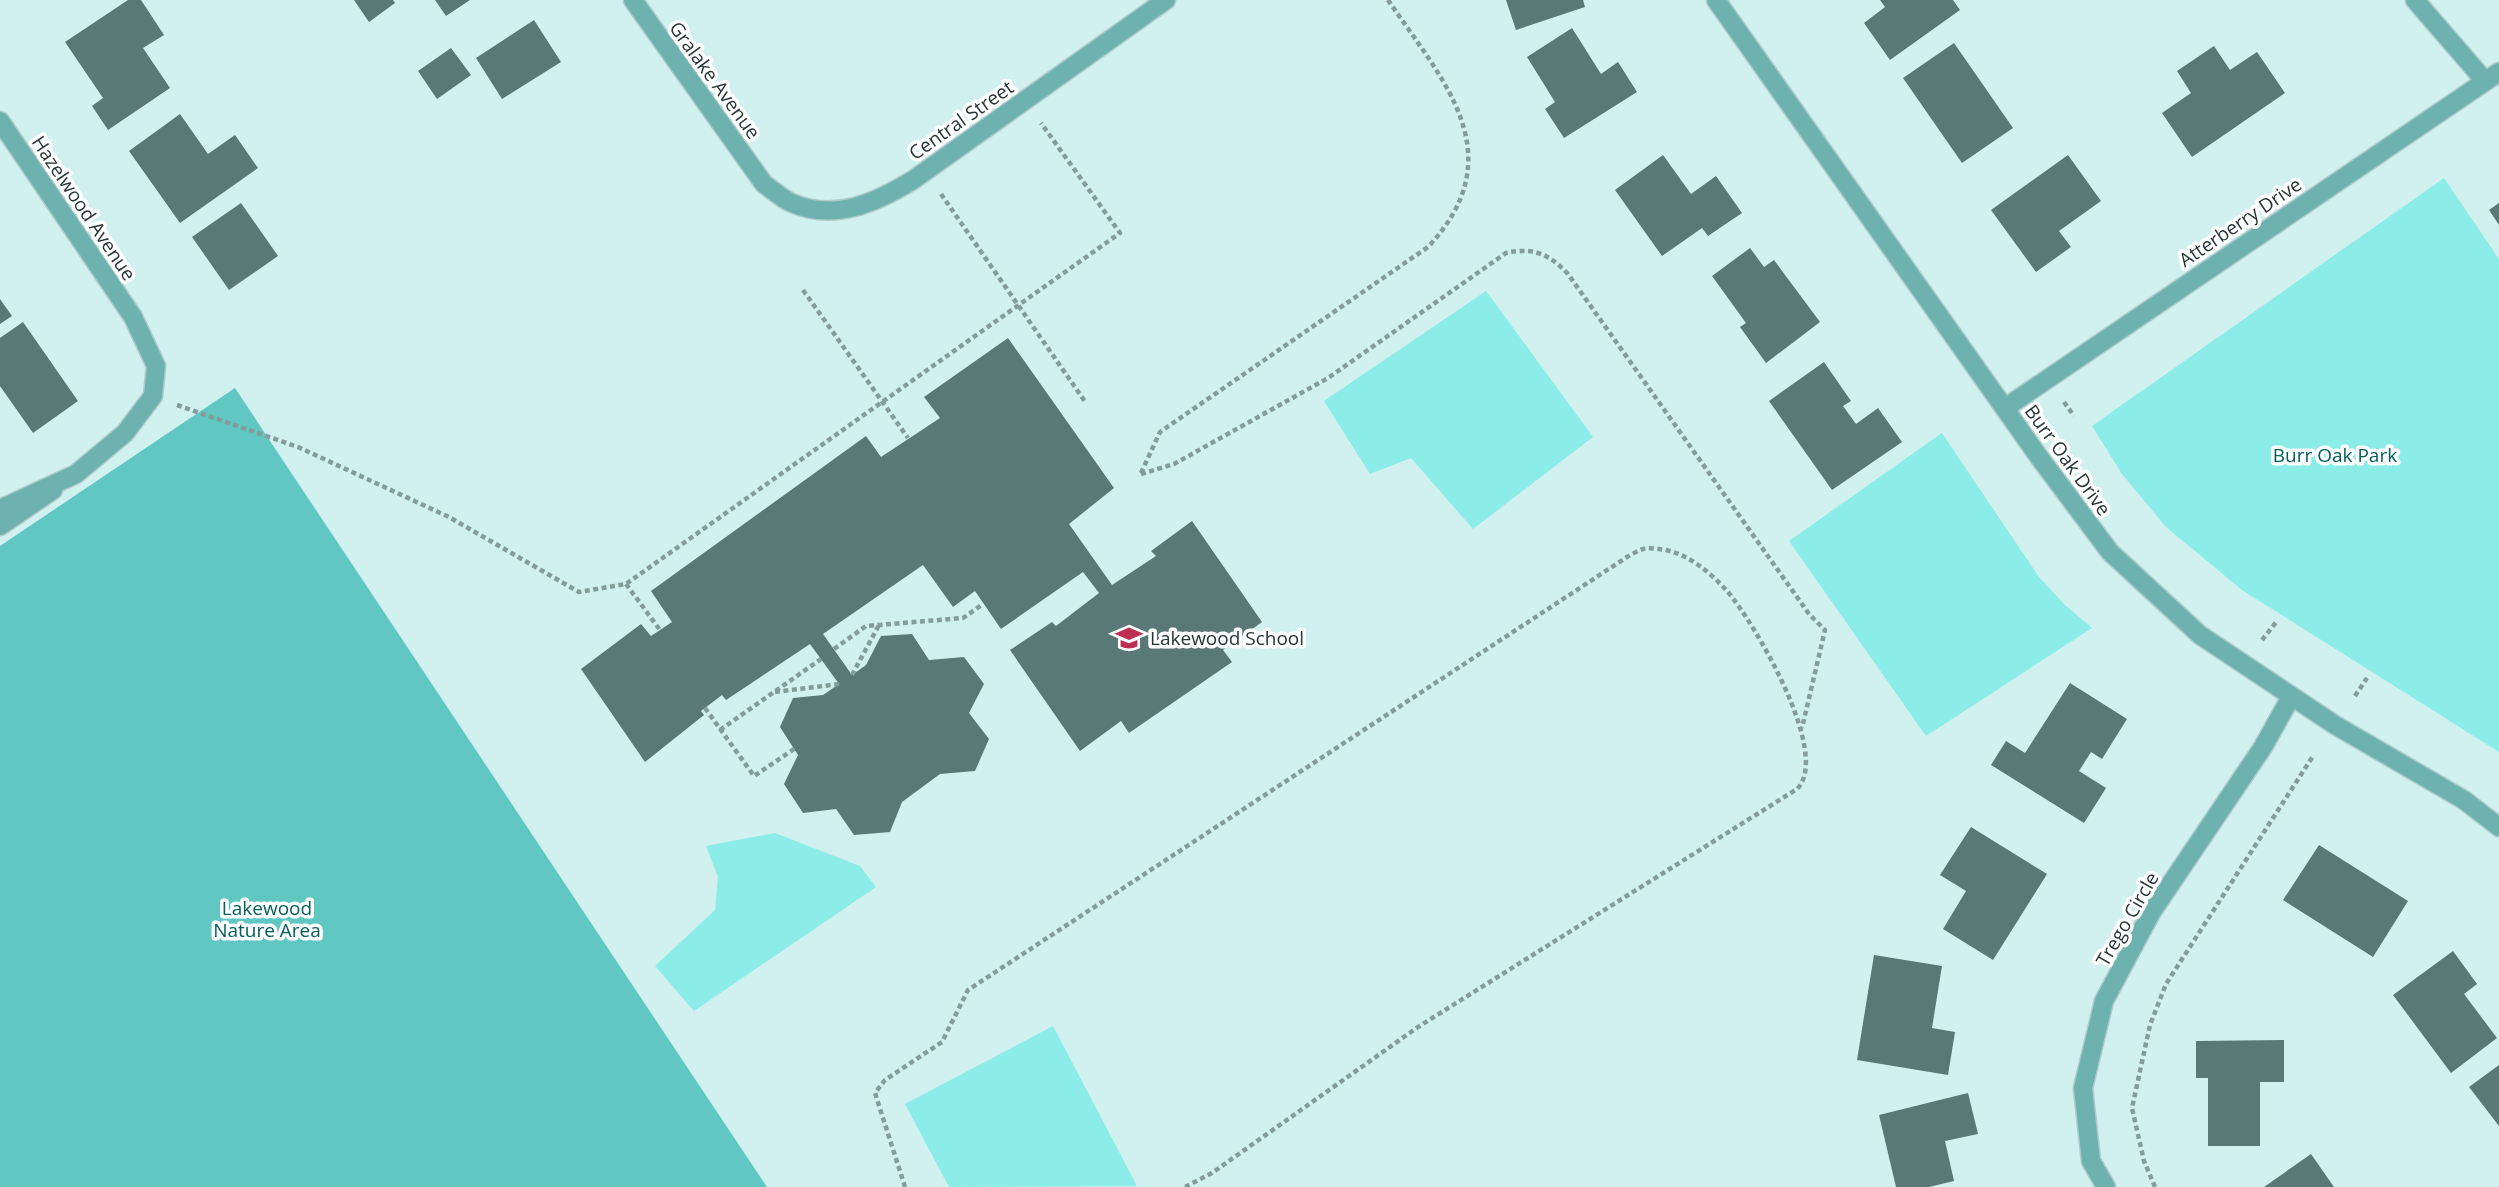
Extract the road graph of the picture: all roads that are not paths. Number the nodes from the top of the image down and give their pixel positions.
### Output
1 (633, 0) edge
2 (1167, 0) edge
3 (1716, 0) edge
4 (2415, 0) edge
5 (2492, 76) edge
6 (0, 121) edge
7 (765, 184) joint
8 (2005, 408) junction
9 (76, 474) junction
10 (0, 509) edge
11 (0, 526) edge
12 (2291, 697) junction
13 (2499, 827) edge
14 (2106, 1187) edge

1 - 7 street, Gralake Avenue
2 - 7 street, Central Street
3 - 8 street, Burr Oak Drive
4 - 5 street
5 - 8 street, Atterberry Drive
6 - 9 street, Hazelwood Avenue
8 - 12 street, Burr Oak Drive
9 - 10 street
9 - 11 street
12 - 13 street, Burr Oak Drive
12 - 14 street, Trego Circle

